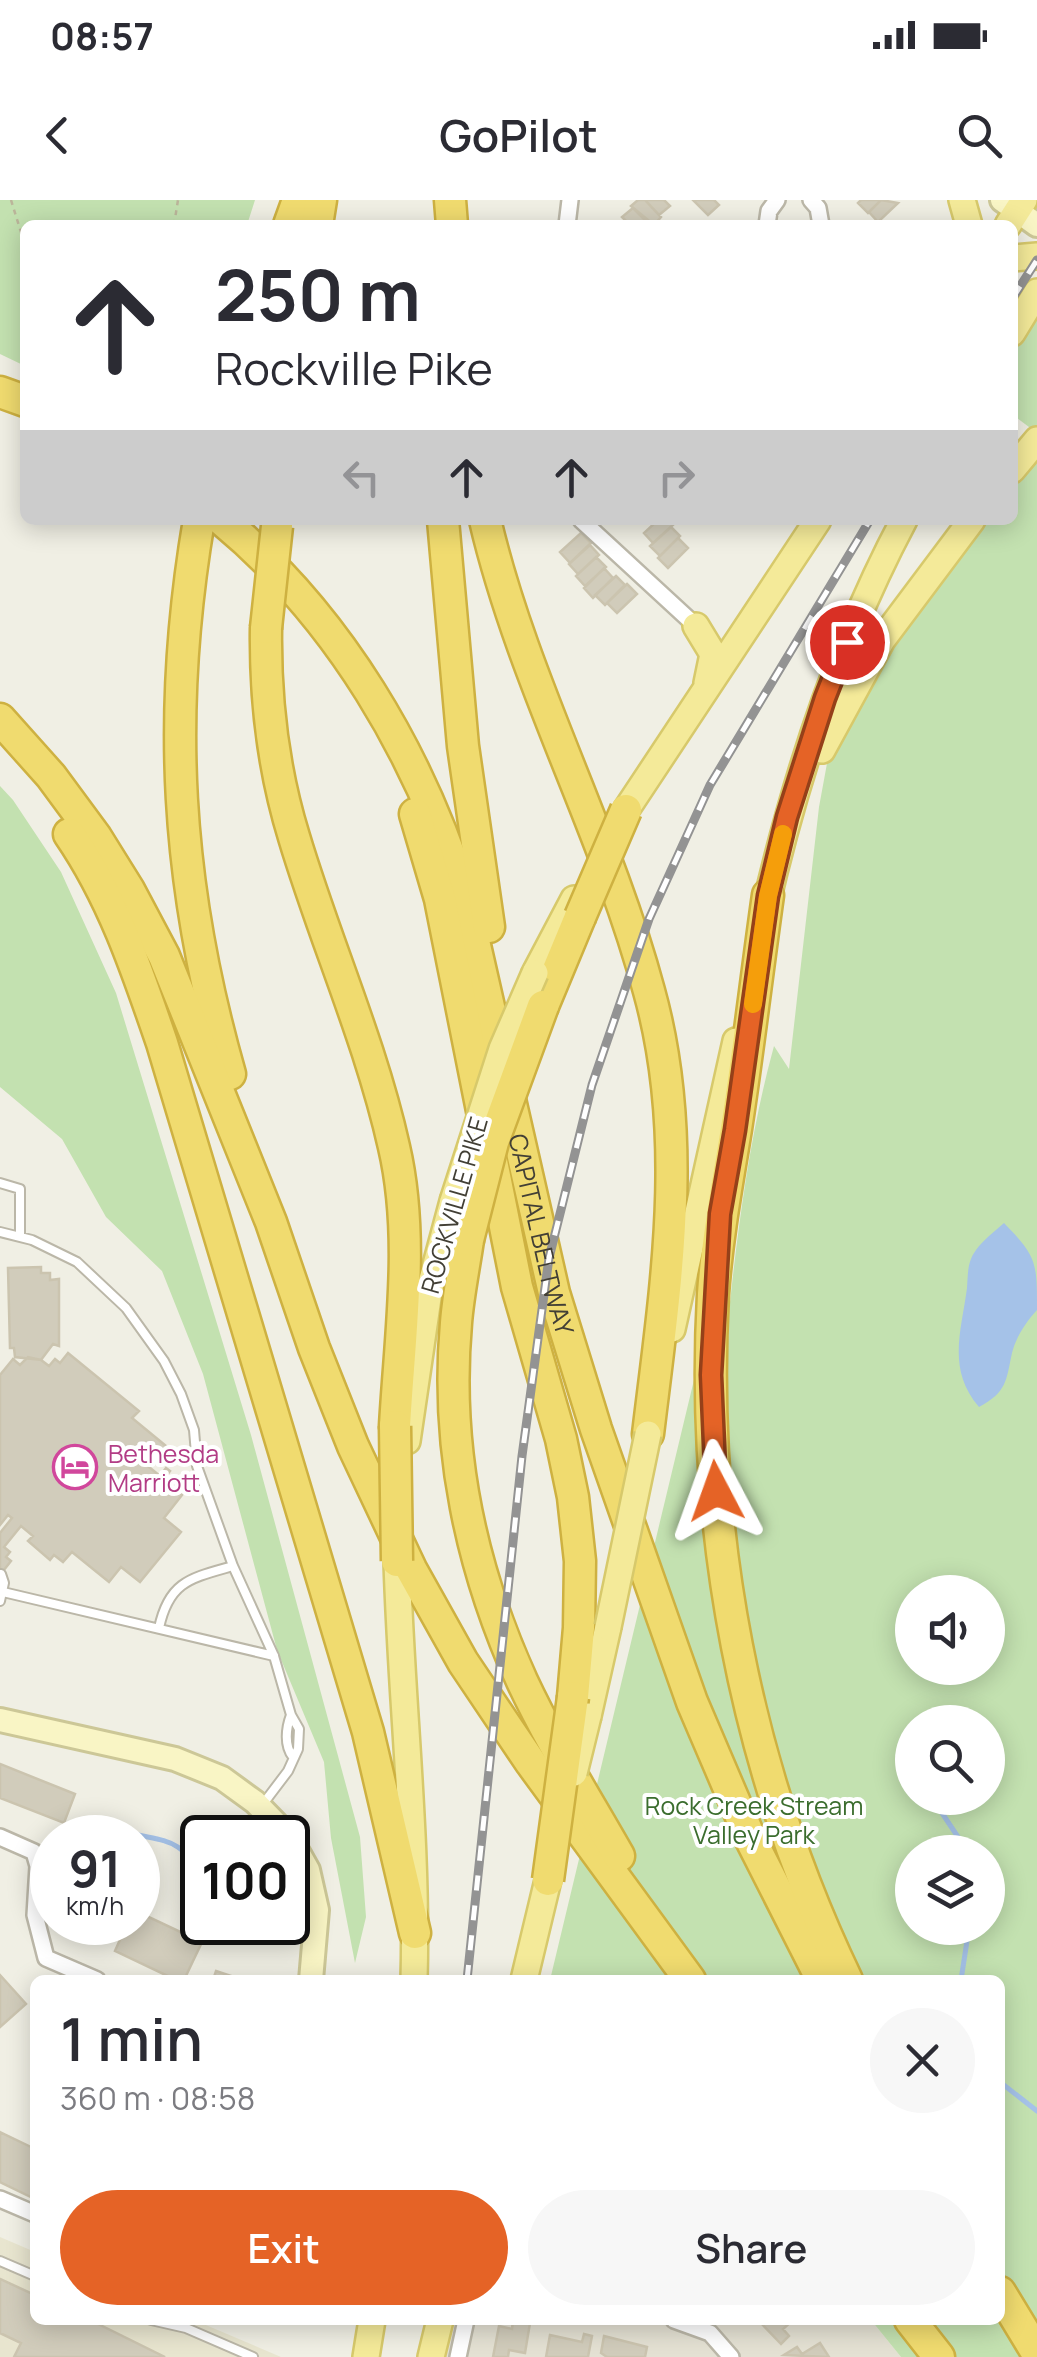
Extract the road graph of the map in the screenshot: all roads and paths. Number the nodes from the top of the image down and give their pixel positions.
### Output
1 (11, 200) edge
2 (20, 229) edge
3 (1037, 292) edge
4 (1018, 323) edge
5 (1037, 440) edge
6 (1018, 463) edge
7 (198, 525) edge
8 (227, 525) edge
9 (278, 525) edge
10 (443, 525) edge
11 (486, 525) edge
12 (586, 525) edge
13 (815, 525) edge
14 (902, 525) edge
15 (968, 525) edge
16 (760, 608) junction
17 (696, 626) junction
18 (339, 645) junction
19 (704, 693) junction
20 (0, 719) edge
21 (0, 745) edge
22 (626, 810) joint
23 (787, 817) junction
24 (768, 896) junction
25 (577, 908) junction
26 (523, 1158) junction
27 (0, 1183) edge
28 (271, 1222) junction
29 (0, 1232) edge
30 (20, 1236) junction
31 (648, 1434) junction
32 (400, 1438) junction
33 (397, 1562) joint
34 (233, 1566) junction
35 (1, 1574) edge
36 (2, 1597) edge
37 (158, 1628) junction
38 (274, 1656) junction
39 (580, 1706) junction
40 (0, 1720) edge
41 (260, 1808) junction
42 (0, 1837) edge
43 (548, 1880) joint
44 (415, 1933) junction
45 (85, 1975) edge
46 (310, 1975) edge
47 (414, 1975) edge
48 (525, 1975) edge
49 (686, 1975) edge
50 (687, 1975) edge
51 (820, 1975) edge
52 (845, 1975) edge
53 (0, 2200) edge
54 (30, 2212) edge
55 (0, 2261) edge
56 (30, 2274) edge
57 (1005, 2298) edge
58 (173, 2325) edge
59 (370, 2325) edge
60 (439, 2325) edge
61 (465, 2325) edge
62 (688, 2325) edge
63 (914, 2325) edge
64 (940, 2325) edge
65 (1037, 2352) edge
66 (253, 2357) edge
67 (366, 2357) edge
68 (431, 2357) edge
69 (458, 2357) edge
70 (731, 2357) edge
71 (939, 2357) edge
72 (962, 2357) edge

1 - 2 path
3 - 4 main road
5 - 6 main road
7 - 28 highway
8 - 18 highway, CAPITAL BELTWAY
9 - 32 highway, bridge
10 - 26 highway
11 - 31 highway
12 - 17 street
13 - 16 main road
14 - 23 main road
15 - 23 main road
16 - 17 main road
16 - 19 main road
17 - 19 main road
18 - 26 highway, CAPITAL BELTWAY
18 - 39 highway
19 - 22 main road
20 - 28 highway
21 - 44 highway
22 - 25 highway, bridge
23 - 24 main road
24 - 31 main road
24 - 52 highway
25 - 32 main road, ROCKVILLE PIKE, bridge
25 - 50 highway, bridge
26 - 51 highway, CAPITAL BELTWAY
27 - 30 lane
28 - 49 highway
29 - 30 lane
30 - 34 lane
31 - 39 main road, bridge
32 - 33 highway, bridge
33 - 44 main road
34 - 37 lane
34 - 38 lane
35 - 36 lane
36 - 37 lane
37 - 38 lane
38 - 41 lane
39 - 43 highway, bridge
40 - 41 street
41 - 46 street
42 - 45 street
43 - 48 main road
44 - 47 main road
53 - 54 street
55 - 56 lane
57 - 65 highway
58 - 66 lane
59 - 67 main road
60 - 68 main road
61 - 69 street
62 - 70 street
63 - 71 highway
64 - 72 highway

